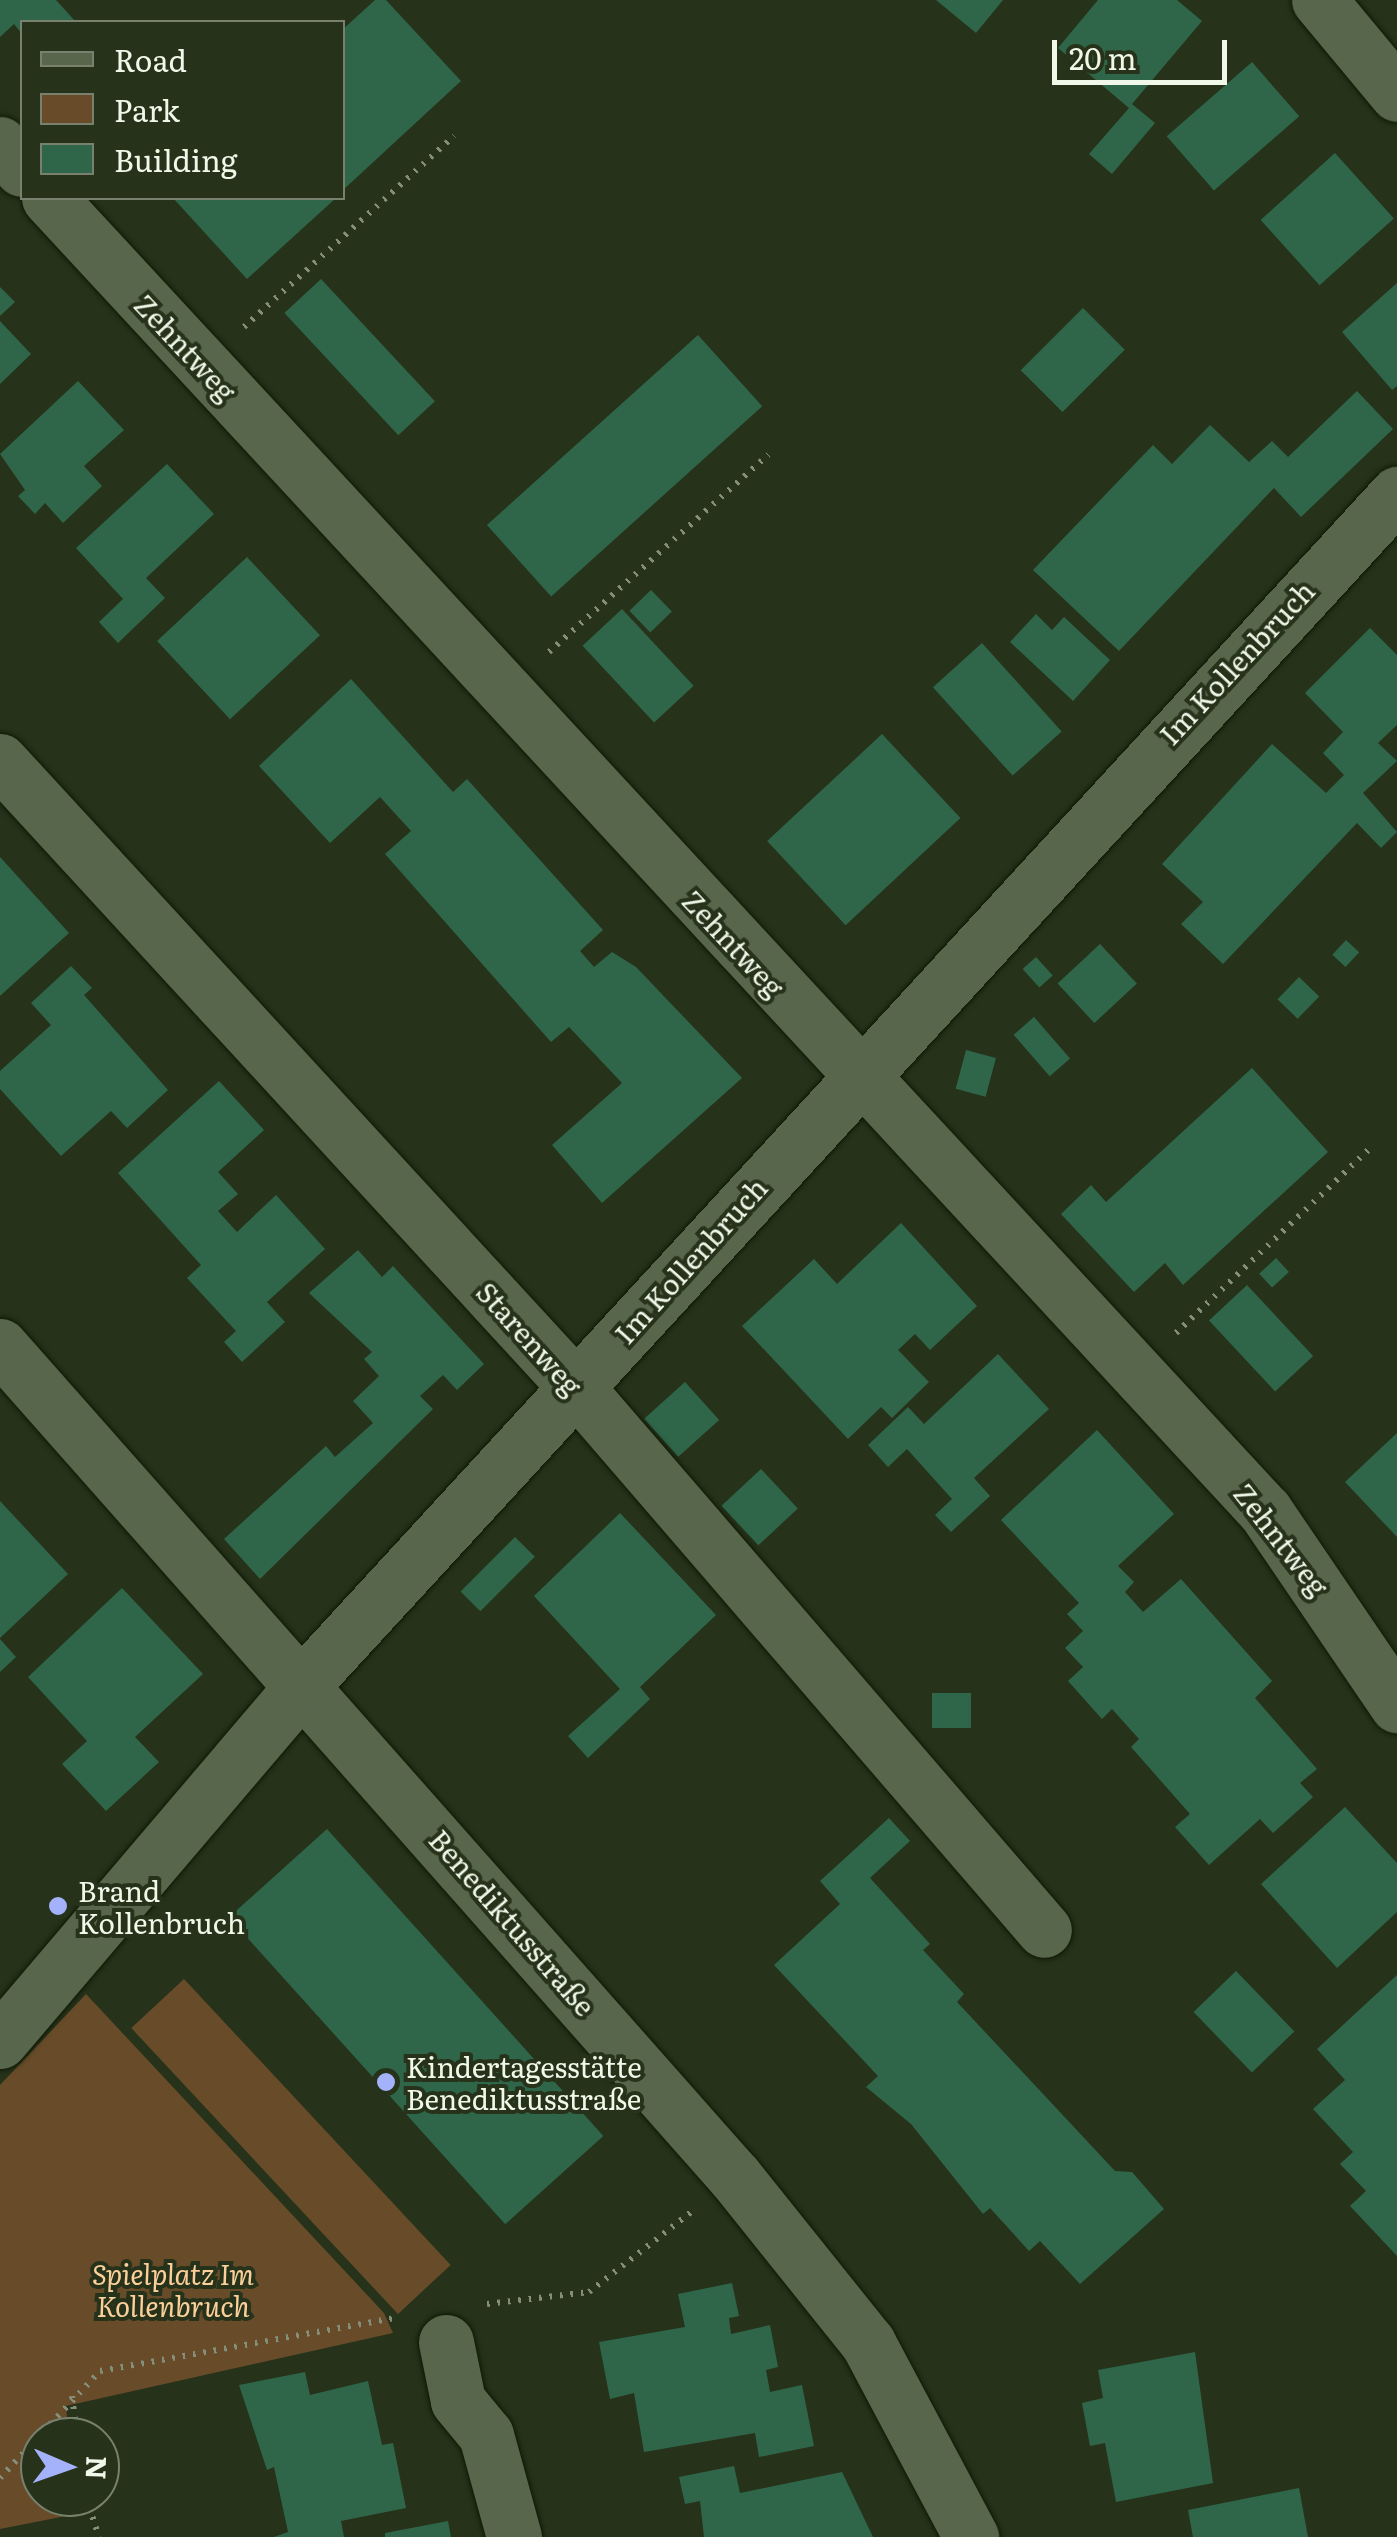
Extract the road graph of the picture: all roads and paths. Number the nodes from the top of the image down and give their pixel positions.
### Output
1 (1319, 0) edge
2 (1397, 94) edge
3 (454, 136) dead end
4 (0, 144) edge
5 (20, 167) edge
6 (51, 200) edge
7 (202, 364) junction
8 (768, 455) dead end
9 (1397, 494) edge
10 (504, 692) junction
11 (0, 761) edge
12 (856, 1077) junction
13 (1371, 1147) dead end
14 (0, 1346) edge
15 (1136, 1372) junction
16 (575, 1386) junction
17 (305, 1682) junction
18 (1397, 1705) edge
19 (1044, 1930) dead end
20 (0, 2041) edge
21 (735, 2177) junction
22 (446, 2321) junction
23 (72, 2395) junction
24 (75, 2417) edge
25 (0, 2478) edge
26 (514, 2537) edge
27 (971, 2537) edge

1 - 2 street
3 - 7 path
4 - 5 street
6 - 7 street, Zehntweg
7 - 10 street, Zehntweg
8 - 10 path
9 - 12 street, Im Kollenbruch
10 - 12 street, Zehntweg
11 - 16 street, Starenweg
12 - 15 street, Zehntweg
12 - 16 street, Im Kollenbruch
13 - 15 path
14 - 17 street, Benediktusstraße
15 - 18 street, Zehntweg
16 - 17 street, Im Kollenbruch
16 - 19 street, Starenweg
17 - 20 street, Im Kollenbruch
17 - 21 street, Benediktusstraße
21 - 22 path
21 - 27 street, Benediktusstraße
22 - 23 path
22 - 26 street
23 - 24 path
23 - 25 path

